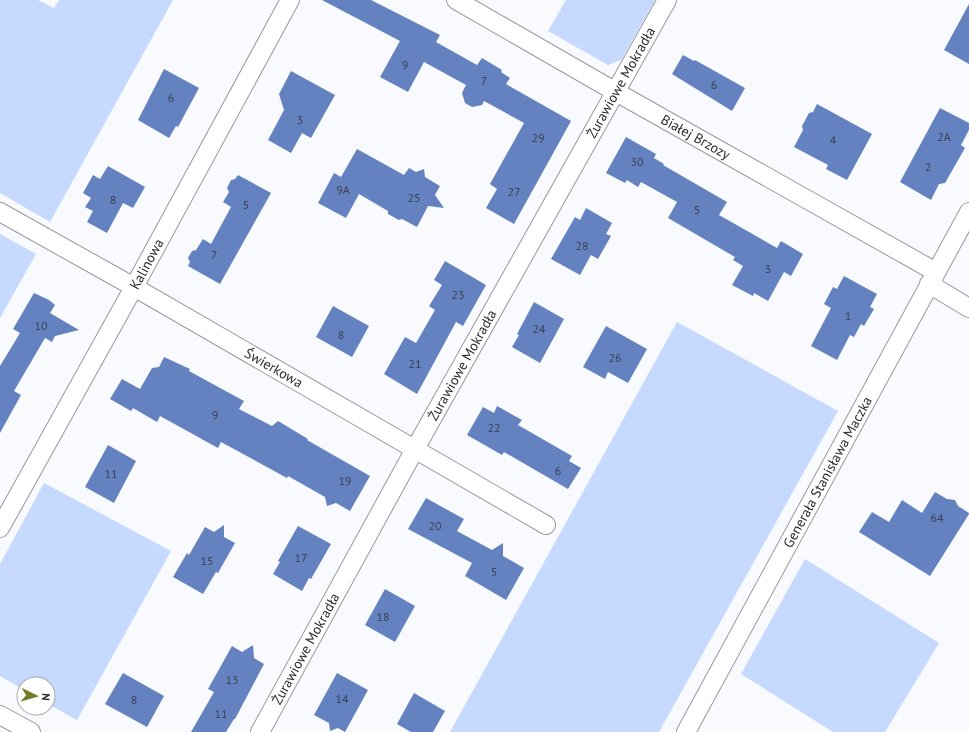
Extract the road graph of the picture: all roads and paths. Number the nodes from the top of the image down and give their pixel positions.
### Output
1 (290, 0) edge
2 (456, 0) edge
3 (667, 0) edge
4 (616, 92) junction
5 (0, 212) edge
6 (969, 212) edge
7 (932, 278) junction
8 (134, 287) junction
9 (969, 308) edge
10 (415, 449) junction
11 (546, 525) dead end
12 (0, 528) edge
13 (0, 715) edge
14 (31, 732) edge
15 (260, 732) edge
16 (686, 732) edge

1 - 8 street, Kalinowa
2 - 4 street, Białej Brzozy
3 - 4 street, Żurawiowe Mokradła
4 - 7 street, Białej Brzozy
4 - 10 street, Żurawiowe Mokradła
5 - 8 street, Świerkowa
6 - 7 street, Generała Stanisława Maczka
7 - 9 street, Białej Brzozy
7 - 16 street, Generała Stanisława Maczka
8 - 10 street, Świerkowa
8 - 12 street, Kalinowa
10 - 11 street, Świerkowa
10 - 15 street, Żurawiowe Mokradła
13 - 14 street

